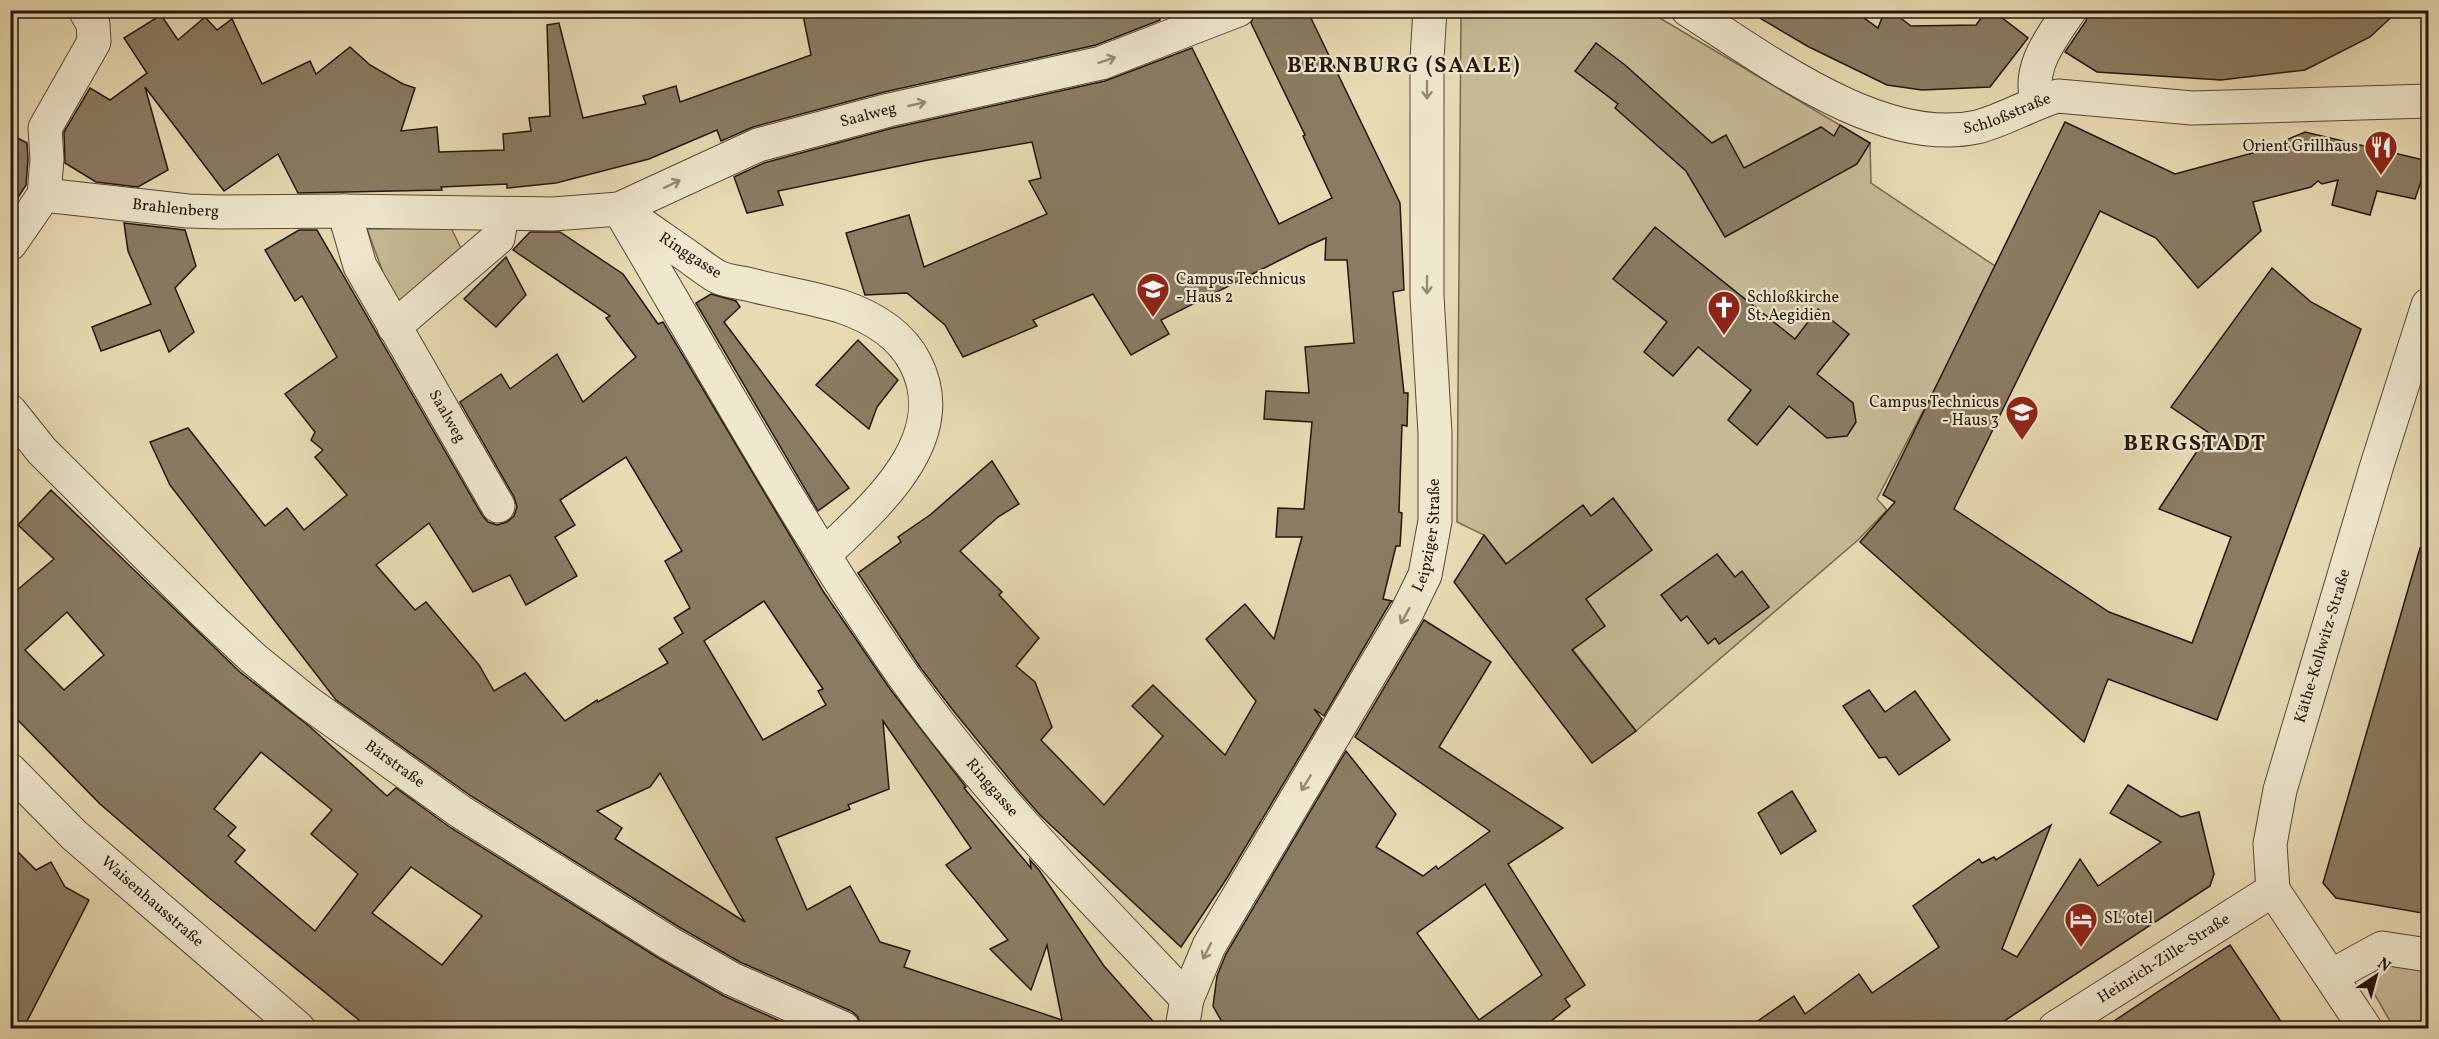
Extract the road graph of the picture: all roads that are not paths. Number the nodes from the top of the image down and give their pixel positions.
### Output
1 (85, 10) edge
2 (1238, 10) edge
3 (1688, 10) edge
4 (2070, 10) edge
5 (1429, 21) edge
6 (2428, 101) edge
7 (2038, 102) junction
8 (44, 195) junction
9 (619, 208) junction
10 (344, 211) junction
11 (306, 212) joint
12 (502, 214) junction
13 (10, 244) edge
14 (2428, 306) edge
15 (394, 327) junction
16 (10, 411) edge
17 (498, 506) dead end
18 (824, 555) junction
19 (10, 770) edge
20 (2273, 890) junction
21 (2428, 955) edge
22 (2331, 976) junction
23 (1184, 1014) edge
24 (298, 1029) edge
25 (843, 1029) edge
26 (2055, 1029) edge
27 (2365, 1029) edge

1 - 8 street
9 -> 2 street, Saalweg
3 - 7 street, Schloßstraße
4 - 7 street
5 -> 23 street, Leipziger Straße
6 - 7 street, Schloßstraße
8 - 11 street, Brahlenberg
8 - 13 street
9 - 12 street, Saalweg
9 - 18 street, Ringgasse
9 - 18 street, Ringgasse
10 - 11 street, Saalweg
10 - 12 street, Saalweg
10 - 15 street, Saalweg
12 - 15 street
14 - 20 street, Käthe-Kollwitz-Straße
15 - 17 street, Saalweg
16 - 25 street, Bärstraße
18 - 23 street, Ringgasse
19 - 24 street, Waisenhausstraße
20 - 22 street
20 - 26 street, Heinrich-Zille-Straße
21 - 22 street
22 - 27 street

